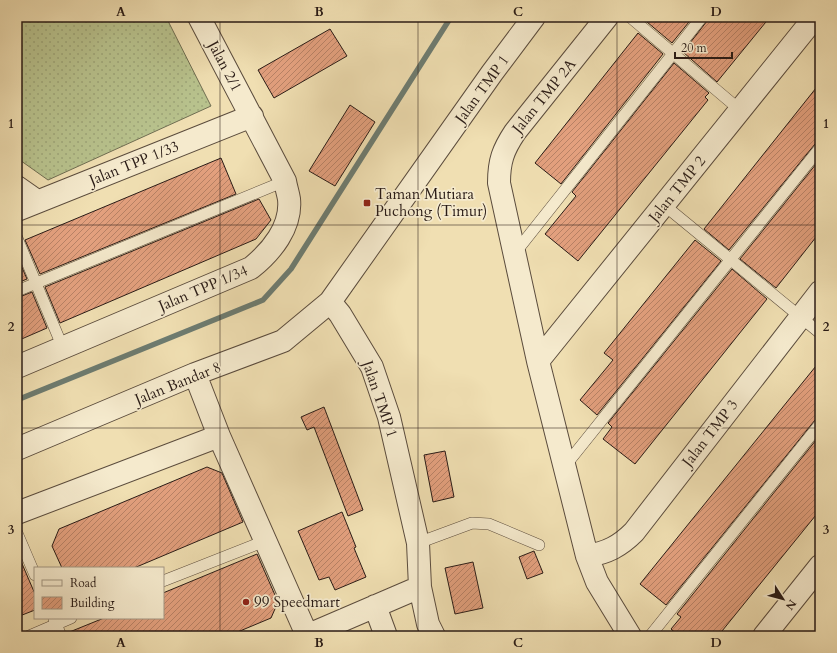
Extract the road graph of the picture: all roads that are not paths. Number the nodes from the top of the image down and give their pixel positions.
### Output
1 (199, 17) edge
2 (534, 17) edge
3 (607, 17) edge
4 (630, 17) edge
5 (702, 17) edge
6 (815, 17) edge
7 (673, 54) junction
8 (740, 110) junction
9 (252, 116) junction
10 (820, 148) edge
11 (285, 181) junction
12 (17, 187) edge
13 (37, 201) junction
14 (664, 205) junction
15 (17, 210) edge
16 (17, 238) edge
17 (514, 253) junction
18 (730, 260) junction
19 (36, 283) junction
20 (17, 291) edge
21 (820, 292) edge
22 (330, 302) junction
23 (800, 317) junction
24 (820, 333) edge
25 (63, 348) junction
26 (538, 361) junction
27 (17, 367) edge
28 (194, 374) junction
29 (820, 424) edge
30 (219, 436) junction
31 (17, 450) edge
32 (565, 466) junction
33 (17, 513) edge
34 (17, 533) edge
35 (265, 541) junction
36 (418, 543) junction
37 (539, 545) dead end
38 (587, 556) junction
39 (820, 566) edge
40 (34, 573) edge
41 (164, 581) edge
42 (420, 587) junction
43 (375, 606) junction
44 (66, 619) edge
45 (55, 621) edge
46 (29, 636) edge
47 (61, 636) edge
48 (306, 636) edge
49 (386, 636) edge
50 (434, 636) edge
51 (630, 636) edge
52 (650, 636) edge
53 (764, 636) edge

1 - 9 street, Jalan 2/1
2 - 22 street, Jalan TMP 1
3 - 17 street, Jalan TMP 2A
4 - 7 lane
5 - 7 lane
6 - 8 street, Jalan TMP 2
7 - 8 lane
7 - 17 lane
8 - 14 street, Jalan TMP 2
9 - 11 street, Jalan TPP 1/34
9 - 13 street, Jalan TPP 1/33
10 - 18 lane
11 - 19 lane
11 - 25 street, Jalan TPP 1/34
12 - 13 street
13 - 15 street, Jalan TPP 1/33
14 - 18 lane
14 - 26 street, Jalan TMP 2
16 - 19 lane
17 - 26 street, Jalan TMP 2A
18 - 23 lane
18 - 32 lane
19 - 20 lane
19 - 25 lane
21 - 23 street, Jalan TMP 3
22 - 28 street, Jalan Bandar 8
22 - 36 street, Jalan TMP 1
23 - 24 lane
23 - 38 street, Jalan TMP 3
25 - 27 street, Jalan TPP 1/34
26 - 32 street, Jalan TMP 2A
28 - 30 street
28 - 31 street, Jalan Bandar 8
29 - 52 lane
30 - 33 street
30 - 35 street
32 - 38 street, Jalan TMP 2A
34 - 40 lane
35 - 41 lane
35 - 48 street
36 - 37 lane
36 - 42 street, Jalan TMP 1
38 - 51 street, Jalan TMP 2A
39 - 53 street
42 - 43 street
42 - 50 street, Jalan TMP 1
43 - 48 street
43 - 49 street
44 - 45 lane
45 - 46 lane
45 - 47 lane

